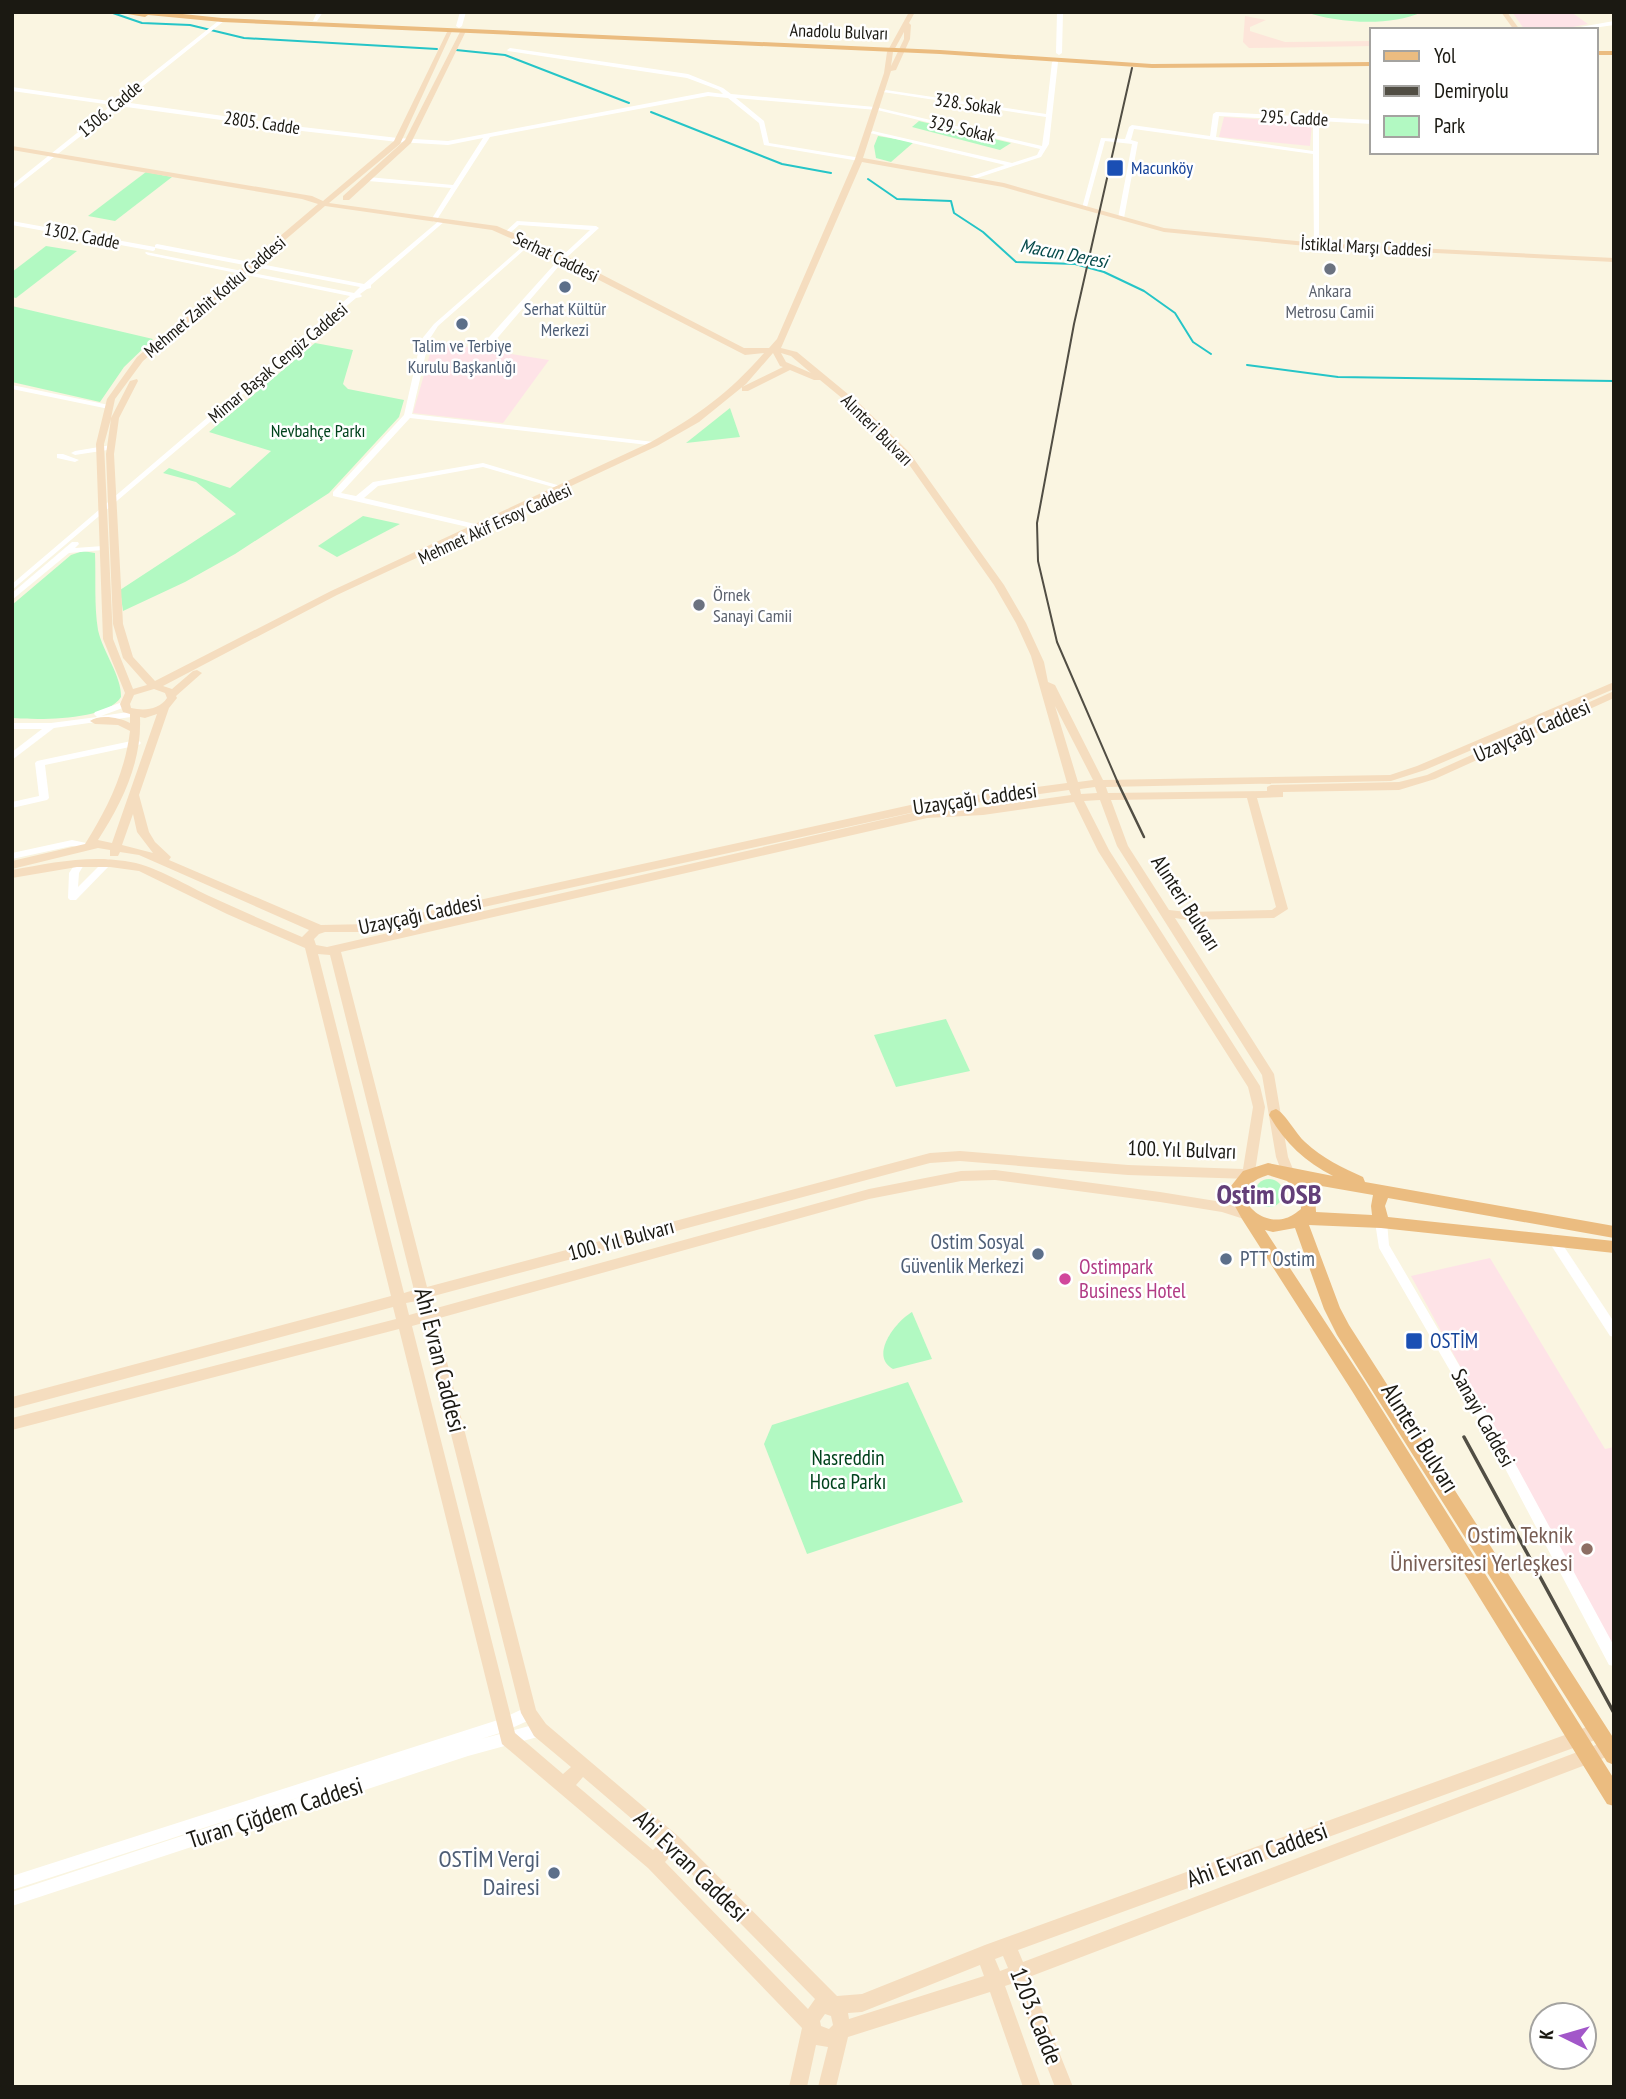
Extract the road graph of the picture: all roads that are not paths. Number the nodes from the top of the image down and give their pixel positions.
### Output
1 (120, 12) edge
2 (138, 12) edge
3 (180, 12) edge
4 (320, 12) edge
5 (463, 12) edge
6 (912, 12) edge
7 (1060, 12) edge
8 (1504, 12) edge
9 (164, 15) junction
10 (222, 20) junction
11 (315, 20) junction
12 (908, 23) junction
13 (1614, 23) edge
14 (1516, 28) edge
15 (1580, 28) edge
16 (458, 29) junction
17 (905, 43) junction
18 (860, 46) junction
19 (893, 47) junction
20 (923, 49) junction
21 (510, 50) dead end
22 (901, 52) junction
23 (1057, 57) junction
24 (1370, 62) edge
25 (1131, 63) junction
26 (12, 89) edge
27 (886, 92) junction
28 (728, 95) junction
29 (116, 102) junction
30 (877, 109) junction
31 (1049, 116) junction
32 (1316, 120) junction
33 (1370, 122) edge
34 (873, 132) junction
35 (488, 135) junction
36 (1213, 137) junction
37 (398, 140) junction
38 (408, 141) junction
39 (1128, 141) junction
40 (447, 143) junction
41 (482, 147) junction
42 (12, 148) edge
43 (1043, 148) junction
44 (1317, 153) junction
45 (55, 155) junction
46 (865, 164) junction
47 (1013, 165) junction
48 (971, 178) junction
49 (368, 179) junction
50 (456, 187) junction
51 (12, 188) edge
52 (333, 203) junction
53 (1084, 207) junction
54 (1121, 218) junction
55 (438, 220) junction
56 (12, 223) edge
57 (508, 233) junction
58 (530, 242) junction
59 (1317, 245) junction
60 (153, 249) junction
61 (563, 258) junction
62 (1614, 260) edge
63 (253, 269) junction
64 (369, 287) junction
65 (359, 296) junction
66 (485, 347) dead end
67 (771, 351) junction
68 (798, 358) junction
69 (789, 367) junction
70 (827, 382) junction
71 (747, 384) junction
72 (12, 387) edge
73 (109, 407) junction
74 (408, 416) junction
75 (654, 444) junction
76 (667, 447) junction
77 (105, 451) junction
78 (60, 456) dead end
79 (75, 460) dead end
80 (113, 487) junction
81 (564, 489) junction
82 (129, 490) junction
83 (358, 499) junction
84 (112, 503) junction
85 (101, 516) junction
86 (476, 528) junction
87 (103, 548) junction
88 (66, 552) junction
89 (12, 588) edge
90 (12, 598) edge
91 (1036, 657) junction
92 (140, 671) junction
93 (183, 673) junction
94 (1614, 685) edge
95 (153, 686) junction
96 (172, 694) junction
97 (1614, 694) edge
98 (127, 699) junction
99 (164, 708) junction
100 (135, 714) junction
101 (95, 721) junction
102 (12, 724) edge
103 (51, 726) junction
104 (136, 730) junction
105 (136, 743) junction
106 (12, 757) edge
107 (1397, 774) junction
108 (1097, 778) junction
109 (1071, 779) junction
110 (1143, 789) junction
111 (1337, 789) junction
112 (136, 791) junction
113 (1251, 795) junction
114 (1103, 796) junction
115 (1077, 798) junction
116 (12, 805) edge
117 (924, 810) junction
118 (88, 846) junction
119 (117, 846) junction
120 (12, 856) edge
121 (108, 862) junction
122 (79, 863) junction
123 (12, 865) edge
124 (179, 868) junction
125 (12, 874) edge
126 (1187, 916) joint
127 (1168, 917) junction
128 (325, 929) junction
129 (310, 947) junction
130 (335, 947) junction
131 (1276, 1115) junction
132 (930, 1158) junction
133 (899, 1167) junction
134 (1249, 1174) junction
135 (1289, 1174) junction
136 (938, 1181) junction
137 (904, 1188) junction
138 (1382, 1191) junction
139 (1247, 1215) junction
140 (1300, 1220) junction
141 (1381, 1222) junction
142 (1614, 1232) edge
143 (1553, 1240) junction
144 (1614, 1247) edge
145 (423, 1294) junction
146 (401, 1300) junction
147 (429, 1315) junction
148 (405, 1322) junction
149 (1614, 1332) edge
150 (12, 1403) edge
151 (12, 1424) edge
152 (1614, 1660) edge
153 (529, 1713) junction
154 (540, 1730) junction
155 (1598, 1731) junction
156 (506, 1732) junction
157 (1578, 1739) junction
158 (1611, 1752) edge
159 (1588, 1756) junction
160 (582, 1766) junction
161 (564, 1786) junction
162 (1451, 1786) junction
163 (1428, 1794) junction
164 (1614, 1797) edge
165 (1462, 1804) junction
166 (1437, 1814) junction
167 (1308, 1836) junction
168 (672, 1842) junction
169 (1286, 1846) junction
170 (1319, 1858) junction
171 (654, 1862) junction
172 (1297, 1866) junction
173 (12, 1883) edge
174 (34, 1884) junction
175 (1164, 1889) junction
176 (1142, 1896) junction
177 (12, 1899) edge
178 (1175, 1911) junction
179 (1152, 1920) junction
180 (1008, 1946) junction
181 (985, 1954) junction
182 (1019, 1972) junction
183 (993, 1982) junction
184 (835, 2007) junction
185 (811, 2025) junction
186 (840, 2031) junction
187 (798, 2087) edge
188 (827, 2087) edge
189 (1032, 2087) edge
190 (1064, 2087) edge

1 - 9 main road
2 - 9 main road
3 - 11 main road
4 - 11 street
5 - 16 street
6 - 12 main road
7 - 23 street
8 - 14 main road
9 - 10 main road
10 - 16 main road
10 - 29 street, 1306. Cadde
11 - 16 main road
12 - 17 main road, Mehmet Akif Ersoy Caddesi
12 - 19 main road
13 - 15 street
16 - 18 main road
16 - 37 main road, Mehmet Zahit Kotku Caddesi
16 - 38 main road, Mehmet Zahit Kotku Caddesi
17 - 19 main road
17 - 20 main road
17 - 22 main road, Mehmet Akif Ersoy Caddesi
18 - 19 main road
18 - 25 main road, Anadolu Bulvarı
19 - 22 main road
19 - 30 main road, Mehmet Akif Ersoy Caddesi
20 - 22 main road
20 - 23 main road
21 - 28 street
22 - 27 main road, Mehmet Akif Ersoy Caddesi
23 - 25 main road
23 - 31 street
24 - 25 main road, Anadolu Bulvarı
26 - 29 street, 2805. Cadde
27 - 30 main road, Mehmet Akif Ersoy Caddesi
27 - 31 street, 328. Sokak
28 - 30 street, 329. Sokak
28 - 35 street
28 - 46 street
29 - 37 street, 2805. Cadde
29 - 45 street, 1306. Cadde
30 - 34 main road, Mehmet Akif Ersoy Caddesi
30 - 43 street, 329. Sokak
30 - 46 main road, Mehmet Akif Ersoy Caddesi
31 - 43 street
32 - 33 street, 295. Cadde
32 - 36 street, 295. Cadde
32 - 44 street
34 - 46 main road, Mehmet Akif Ersoy Caddesi
34 - 47 street
35 - 40 street
35 - 41 street, Mimar Başak Cengiz Caddesi
36 - 39 street
36 - 44 street
37 - 38 street, 2805. Cadde
37 - 52 main road, Mehmet Zahit Kotku Caddesi
38 - 40 street, 2805. Cadde
38 - 49 main road, Mehmet Zahit Kotku Caddesi
39 - 53 street
39 - 54 street
40 - 41 street
41 - 50 street, Mimar Başak Cengiz Caddesi
42 - 45 main road, Serhat Caddesi
43 - 47 street
44 - 59 street
45 - 51 street, 1306. Cadde
45 - 52 main road, Serhat Caddesi
46 - 48 main road, İstiklal Marşı Caddesi
46 - 67 main road, Mehmet Akif Ersoy Caddesi
46 - 68 main road, Mehmet Akif Ersoy Caddesi
47 - 48 street
48 - 53 main road, İstiklal Marşı Caddesi
49 - 50 street
49 - 52 main road, Mehmet Zahit Kotku Caddesi
50 - 55 street, Mimar Başak Cengiz Caddesi
52 - 55 main road, Serhat Caddesi
52 - 63 main road, Mehmet Zahit Kotku Caddesi
53 - 54 main road, İstiklal Marşı Caddesi
54 - 59 main road, İstiklal Marşı Caddesi
55 - 57 main road, Serhat Caddesi
55 - 64 street, Mimar Başak Cengiz Caddesi
56 - 60 street, 1302. Cadde
57 - 58 main road, Serhat Caddesi
57 - 61 street
58 - 61 main road, Serhat Caddesi
58 - 74 street
59 - 62 main road, İstiklal Marşı Caddesi
60 - 63 street, 1302. Cadde
60 - 63 street, 1302. Cadde
61 - 66 street
61 - 67 main road, Serhat Caddesi
63 - 64 street
63 - 65 street
63 - 73 main road, Mehmet Zahit Kotku Caddesi
63 - 77 main road, Mehmet Zahit Kotku Caddesi
64 - 65 street, Mimar Başak Cengiz Caddesi
65 - 82 street, Mimar Başak Cengiz Caddesi
67 - 68 main road
67 - 69 main road
67 - 69 main road, Alınteri Bulvarı
67 - 71 main road, Mehmet Akif Ersoy Caddesi
68 - 69 main road
68 - 70 main road, Alınteri Bulvarı
69 - 70 main road, Alınteri Bulvarı
69 - 71 main road, Mehmet Akif Ersoy Caddesi
70 - 91 main road, Alınteri Bulvarı
71 - 75 main road, Mehmet Akif Ersoy Caddesi
71 - 76 main road, Mehmet Akif Ersoy Caddesi
72 - 73 street
73 - 77 main road, Mehmet Zahit Kotku Caddesi
74 - 75 street
74 - 83 street
75 - 76 main road
75 - 81 main road, Mehmet Akif Ersoy Caddesi
76 - 81 main road, Mehmet Akif Ersoy Caddesi
77 - 80 main road, Mehmet Zahit Kotku Caddesi
77 - 85 main road, Mehmet Zahit Kotku Caddesi
78 - 79 street
80 - 82 street
80 - 84 main road, Mehmet Zahit Kotku Caddesi
81 - 83 street
81 - 86 main road, Mehmet Akif Ersoy Caddesi
82 - 84 street, Mimar Başak Cengiz Caddesi
83 - 86 street
84 - 85 street, Mimar Başak Cengiz Caddesi
84 - 92 main road, Mehmet Zahit Kotku Caddesi
85 - 87 main road, Mehmet Zahit Kotku Caddesi
85 - 88 street, Mimar Başak Cengiz Caddesi
85 - 89 street, Mimar Başak Cengiz Caddesi
86 - 93 main road, Mehmet Akif Ersoy Caddesi
86 - 96 main road, Mehmet Akif Ersoy Caddesi
87 - 88 street
87 - 98 main road, Mehmet Zahit Kotku Caddesi
88 - 90 street, Mimar Başak Cengiz Caddesi
91 - 108 main road, Alınteri Bulvarı
91 - 109 main road, Alınteri Bulvarı
92 - 93 main road
92 - 95 main road, Mehmet Zahit Kotku Caddesi
93 - 95 main road, Mehmet Akif Ersoy Caddesi
94 - 107 main road, Uzayçağı Caddesi
95 - 96 main road
95 - 98 main road
96 - 99 main road
97 - 111 main road, Uzayçağı Caddesi
98 - 100 main road
98 - 102 street
99 - 100 main road
99 - 112 main road
100 - 101 street
100 - 104 main road
101 - 103 street
101 - 104 main road
102 - 103 street
103 - 106 street
104 - 105 main road
105 - 116 street
105 - 118 main road
107 - 108 main road
107 - 110 main road, Uzayçağı Caddesi
108 - 109 main road
108 - 114 main road, Alınteri Bulvarı
109 - 115 main road, Alınteri Bulvarı
109 - 117 main road
110 - 111 main road, Uzayçağı Caddesi
110 - 113 main road
110 - 114 main road
110 - 117 main road, Uzayçağı Caddesi
111 - 113 main road
112 - 119 main road
112 - 124 main road
113 - 126 main road
114 - 115 main road
114 - 127 main road, Alınteri Bulvarı
115 - 117 main road
115 - 134 main road, Alınteri Bulvarı
117 - 128 main road, Uzayçağı Caddesi
117 - 130 main road, Uzayçağı Caddesi
118 - 119 main road, Uzayçağı Caddesi
118 - 120 street
118 - 122 main road
118 - 123 main road
119 - 121 main road
119 - 124 main road, Uzayçağı Caddesi
121 - 122 main road
121 - 122 street
121 - 129 main road
122 - 125 main road
124 - 128 main road, Uzayçağı Caddesi
126 - 127 main road
127 - 131 main road, Alınteri Bulvarı
128 - 129 main road
128 - 130 main road, Ahi Evran Caddesi
129 - 130 main road, Uzayçağı Caddesi
129 - 146 main road, Ahi Evran Caddesi
130 - 145 main road, Ahi Evran Caddesi
131 - 135 main road, Alınteri Bulvarı
131 - 138 main road
132 - 133 main road, 100. Yıl Bulvarı
132 - 134 main road, 100. Yıl Bulvarı
132 - 136 main road
133 - 137 main road
133 - 145 main road, 100. Yıl Bulvarı
134 - 135 main road
134 - 139 main road
135 - 138 main road
135 - 140 main road
136 - 137 main road, 100. Yıl Bulvarı
136 - 139 main road, 100. Yıl Bulvarı
137 - 147 main road, 100. Yıl Bulvarı
138 - 141 main road
138 - 142 main road
139 - 140 main road
139 - 157 main road, Alınteri Bulvarı
140 - 141 main road
140 - 155 main road, Alınteri Bulvarı
141 - 143 main road
141 - 152 street, Sanayi Caddesi
143 - 144 main road
143 - 149 street
145 - 146 main road, 100. Yıl Bulvarı
145 - 147 main road, Ahi Evran Caddesi
146 - 148 main road, Ahi Evran Caddesi
146 - 150 main road, 100. Yıl Bulvarı
147 - 148 main road, 100. Yıl Bulvarı
147 - 153 main road, Ahi Evran Caddesi
148 - 151 main road, 100. Yıl Bulvarı
148 - 156 main road, Ahi Evran Caddesi
153 - 154 main road, Ahi Evran Caddesi
153 - 156 street, Turan Çiğdem Caddesi
154 - 156 street, Turan Çiğdem Caddesi
154 - 160 main road, Ahi Evran Caddesi
155 - 157 main road, Ahi Evran Caddesi
155 - 158 main road, Alınteri Bulvarı
156 - 161 main road, Ahi Evran Caddesi
156 - 174 street, Turan Çiğdem Caddesi
157 - 159 main road, Alınteri Bulvarı
157 - 162 main road, Ahi Evran Caddesi
158 - 159 main road, Ahi Evran Caddesi
159 - 164 main road, Alınteri Bulvarı
159 - 165 main road, Ahi Evran Caddesi
160 - 161 main road
160 - 168 main road, Ahi Evran Caddesi
161 - 171 main road, Ahi Evran Caddesi
162 - 163 main road, Ahi Evran Caddesi
162 - 165 main road
163 - 166 main road
163 - 167 main road, Ahi Evran Caddesi
165 - 166 main road, Ahi Evran Caddesi
166 - 170 main road, Ahi Evran Caddesi
167 - 169 main road, Ahi Evran Caddesi
167 - 170 main road
168 - 171 main road
168 - 184 main road, Ahi Evran Caddesi
169 - 172 main road
169 - 175 main road, Ahi Evran Caddesi
170 - 172 main road, Ahi Evran Caddesi
171 - 185 main road, Ahi Evran Caddesi
172 - 178 main road, Ahi Evran Caddesi
173 - 174 street, Turan Çiğdem Caddesi
174 - 177 street, Turan Çiğdem Caddesi
175 - 176 main road, Ahi Evran Caddesi
175 - 178 main road
176 - 179 main road
176 - 180 main road, Ahi Evran Caddesi
178 - 179 main road, Ahi Evran Caddesi
179 - 182 main road, Ahi Evran Caddesi
180 - 181 main road, Ahi Evran Caddesi
180 - 182 main road, 1203. Cadde
181 - 183 main road, 1203. Cadde
181 - 184 main road, Ahi Evran Caddesi
182 - 183 main road, Ahi Evran Caddesi
182 - 190 main road, 1203. Cadde
183 - 186 main road, Ahi Evran Caddesi
183 - 189 main road, 1203. Cadde
184 - 185 main road
184 - 186 main road
185 - 186 main road
185 - 187 main road
186 - 188 main road

